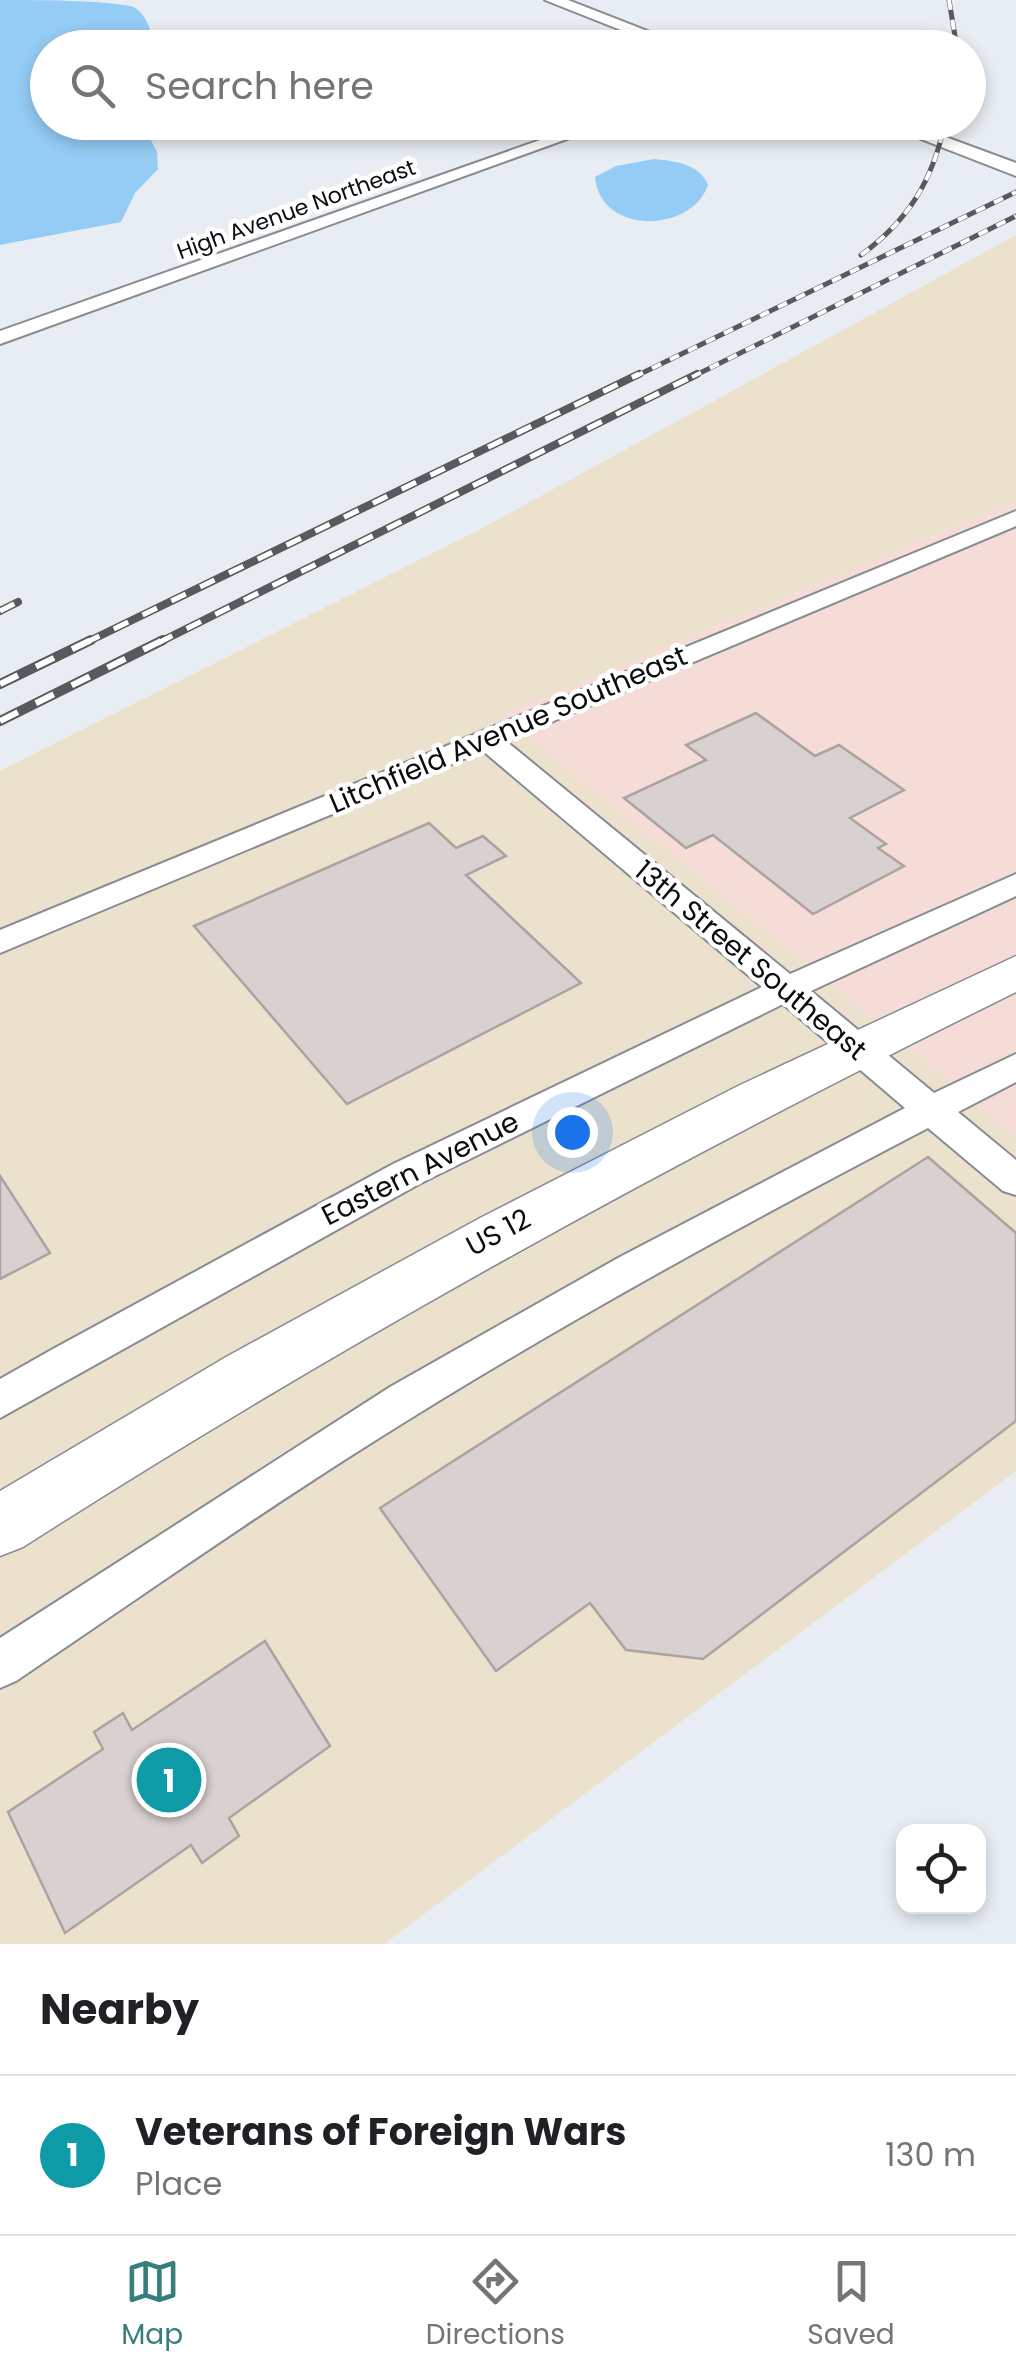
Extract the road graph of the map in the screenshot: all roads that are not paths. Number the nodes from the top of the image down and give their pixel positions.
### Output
1 (553, 0) edge
2 (634, 30) edge
3 (556, 140) edge
4 (935, 140) edge
5 (1016, 170) edge
6 (0, 338) edge
7 (1016, 518) edge
8 (485, 738) junction
9 (1016, 884) edge
10 (0, 942) edge
11 (1016, 972) edge
12 (787, 989) junction
13 (858, 1048) junction
14 (1016, 1067) edge
15 (931, 1110) junction
16 (1016, 1181) edge
17 (0, 1400) edge
18 (0, 1526) edge
19 (0, 1665) edge

1 - 2 main road
3 - 6 street, High Avenue Northeast
4 - 5 main road
7 - 8 street, Litchfield Avenue Southeast
8 - 10 street, Litchfield Avenue Southeast
8 - 12 street, 13th Street Southeast
9 - 12 street, Eastern Avenue
11 - 13 highway, US 12 / US 12
12 - 13 street, 13th Street Southeast
12 - 17 street, Eastern Avenue
13 - 15 street, 13th Street Southeast
13 - 18 highway, US 12 / US 12
14 - 15 street
15 - 16 street, 13th Street Southeast
15 - 19 street

